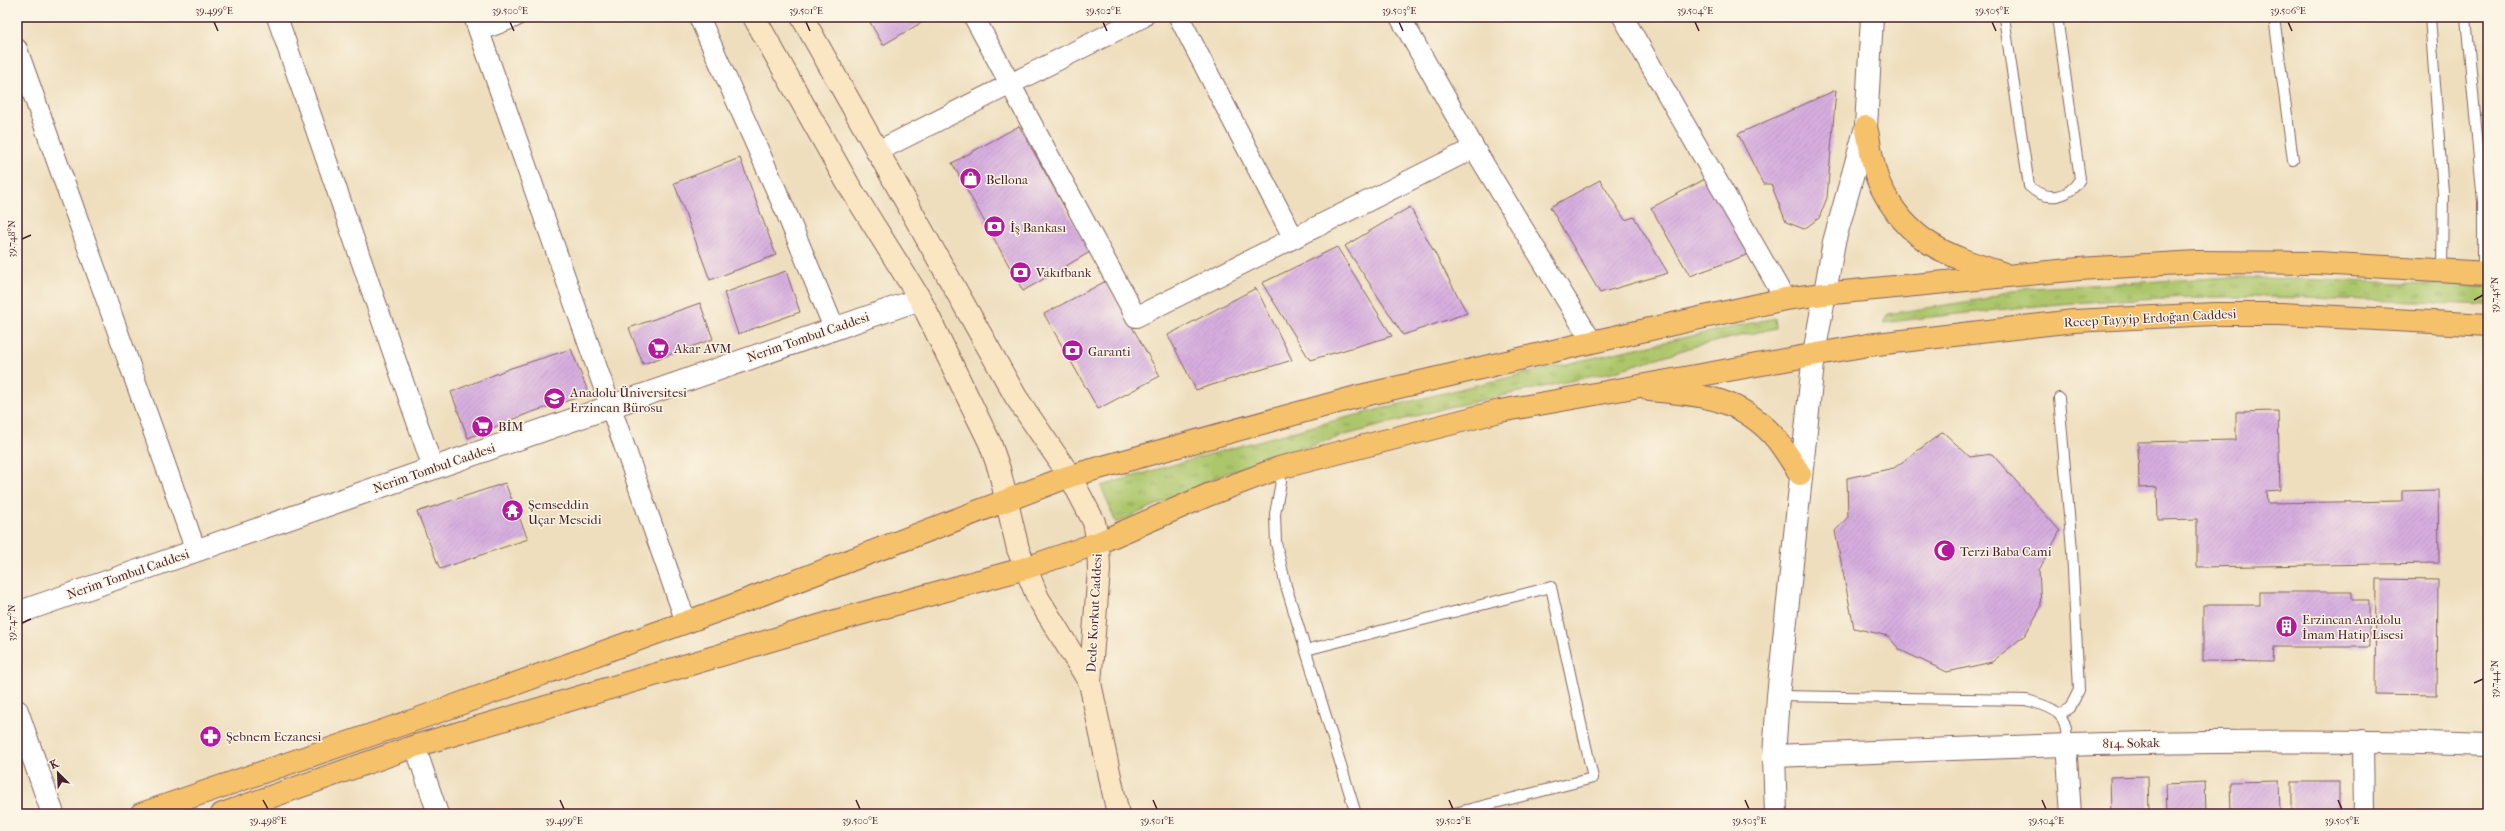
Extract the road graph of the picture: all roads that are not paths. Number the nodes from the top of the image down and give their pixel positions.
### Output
1 (277, 17) edge
2 (515, 17) edge
3 (699, 17) edge
4 (754, 17) edge
5 (802, 17) edge
6 (974, 17) edge
7 (1143, 17) edge
8 (1179, 17) edge
9 (1400, 17) edge
10 (1624, 17) edge
11 (1872, 17) edge
12 (2004, 17) edge
13 (2057, 17) edge
14 (2274, 17) edge
15 (2430, 17) edge
16 (2466, 17) edge
17 (477, 24) edge
18 (17, 49) edge
19 (1009, 84) junction
20 (1866, 127) junction
21 (1474, 148) junction
22 (876, 152) junction
23 (2293, 160) dead end
24 (1293, 237) junction
25 (2442, 271) junction
26 (2486, 273) edge
27 (2012, 276) junction
28 (1823, 294) junction
29 (920, 298) junction
30 (1784, 299) junction
31 (2488, 325) edge
32 (834, 328) junction
33 (1592, 342) junction
34 (1814, 354) junction
35 (1621, 388) junction
36 (2059, 398) dead end
37 (610, 407) junction
38 (433, 468) junction
39 (1279, 468) junction
40 (1800, 474) junction
41 (1070, 476) junction
42 (1006, 499) junction
43 (1098, 543) junction
44 (196, 551) junction
45 (1026, 568) junction
46 (17, 613) edge
47 (686, 622) junction
48 (1306, 650) junction
49 (1090, 683) junction
50 (1778, 696) junction
51 (17, 711) edge
52 (2059, 714) junction
53 (2364, 740) junction
54 (2066, 744) junction
55 (2488, 745) edge
56 (415, 746) junction
57 (1774, 756) junction
58 (1353, 813) edge
59 (53, 814) edge
60 (141, 814) edge
61 (224, 814) edge
62 (438, 814) edge
63 (1118, 814) edge
64 (1451, 814) edge
65 (1776, 814) edge
66 (2071, 814) edge
67 (2364, 814) edge

1 - 38 street
2 - 17 street
3 - 32 street
4 - 29 main road, Dede Korkut Caddesi
5 - 22 main road, Dede Korkut Caddesi
6 - 19 street
7 - 19 street
8 - 24 street
9 - 21 street
10 - 30 street
11 - 20 street
12 - 13 lane
14 - 23 lane
15 - 25 lane
16 - 26 lane
17 - 37 street
18 - 44 street
19 - 22 street
19 - 24 street
20 - 27 main road
20 - 28 street
21 - 24 street
21 - 33 street
22 - 41 main road, Dede Korkut Caddesi
25 - 26 main road
25 - 27 main road
27 - 28 main road
28 - 30 main road
28 - 34 street
29 - 32 street, Nerim Tombul Caddesi
29 - 42 main road, Dede Korkut Caddesi
30 - 33 main road
31 - 34 main road, Recep Tayyip Erdoğan Caddesi
32 - 37 street, Nerim Tombul Caddesi
33 - 41 main road
34 - 35 main road, Recep Tayyip Erdoğan Caddesi
34 - 40 street
35 - 39 main road, Recep Tayyip Erdoğan Caddesi
35 - 40 main road
36 - 52 lane
37 - 38 street, Nerim Tombul Caddesi
37 - 47 street
38 - 44 street, Nerim Tombul Caddesi
39 - 43 main road, Recep Tayyip Erdoğan Caddesi
39 - 48 lane
40 - 50 street
41 - 42 main road
41 - 43 main road, Dede Korkut Caddesi
42 - 45 main road, Dede Korkut Caddesi
42 - 47 main road
43 - 45 main road, Recep Tayyip Erdoğan Caddesi
43 - 49 main road, Dede Korkut Caddesi
44 - 46 street, Nerim Tombul Caddesi
45 - 49 main road, Dede Korkut Caddesi
45 - 56 main road, Recep Tayyip Erdoğan Caddesi
47 - 60 main road
48 - 58 lane
48 - 64 lane
49 - 63 main road, Dede Korkut Caddesi
50 - 52 lane
50 - 57 street
51 - 59 street
52 - 54 lane
53 - 54 street, 814. Sokak
53 - 55 street, 814. Sokak
53 - 67 street
54 - 57 street, 814. Sokak
54 - 66 street
56 - 61 main road, Recep Tayyip Erdoğan Caddesi
56 - 62 street
57 - 65 street

